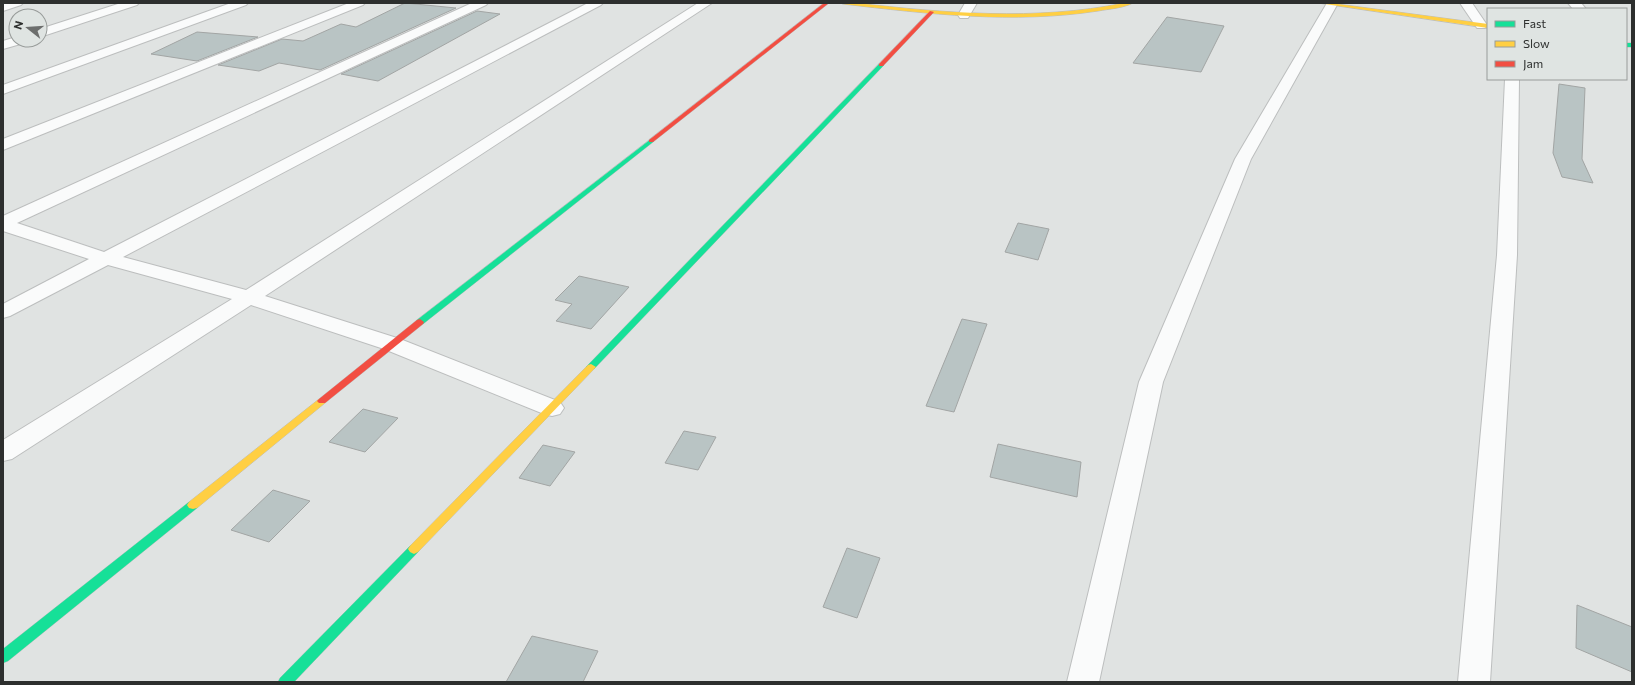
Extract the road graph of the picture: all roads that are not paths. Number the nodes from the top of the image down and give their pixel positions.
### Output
1 (17, 3) edge
2 (133, 3) edge
3 (242, 3) edge
4 (360, 3) edge
5 (482, 3) edge
6 (597, 3) edge
7 (706, 3) edge
8 (827, 3) edge
9 (845, 3) edge
10 (971, 3) edge
11 (1132, 3) edge
12 (1466, 3) edge
13 (1325, 4) edge
14 (1361, 6) edge
15 (3, 7) edge
16 (932, 12) junction
17 (964, 15) junction
18 (1484, 25) edge
19 (48, 30) edge
20 (1512, 80) edge
21 (3, 90) edge
22 (3, 146) edge
23 (3, 224) edge
24 (104, 258) junction
25 (249, 297) junction
26 (3, 312) edge
27 (392, 344) junction
28 (552, 408) junction
29 (3, 452) edge
30 (3, 657) edge
31 (285, 682) edge
32 (1083, 682) edge
33 (1474, 682) edge

1 - 15 street
2 - 19 street
3 - 21 street
4 - 22 street
5 - 23 street
6 - 24 street
7 - 25 street
8 - 27 street
9 - 16 street
10 - 17 street
11 - 17 street
12 - 18 street
13 - 14 street
13 - 32 street
14 - 18 street
16 - 17 street
16 - 28 street
20 - 33 street
23 - 24 street
24 - 25 street
24 - 26 street
25 - 27 street
25 - 29 street
27 - 28 street
27 - 30 street
28 - 31 street

